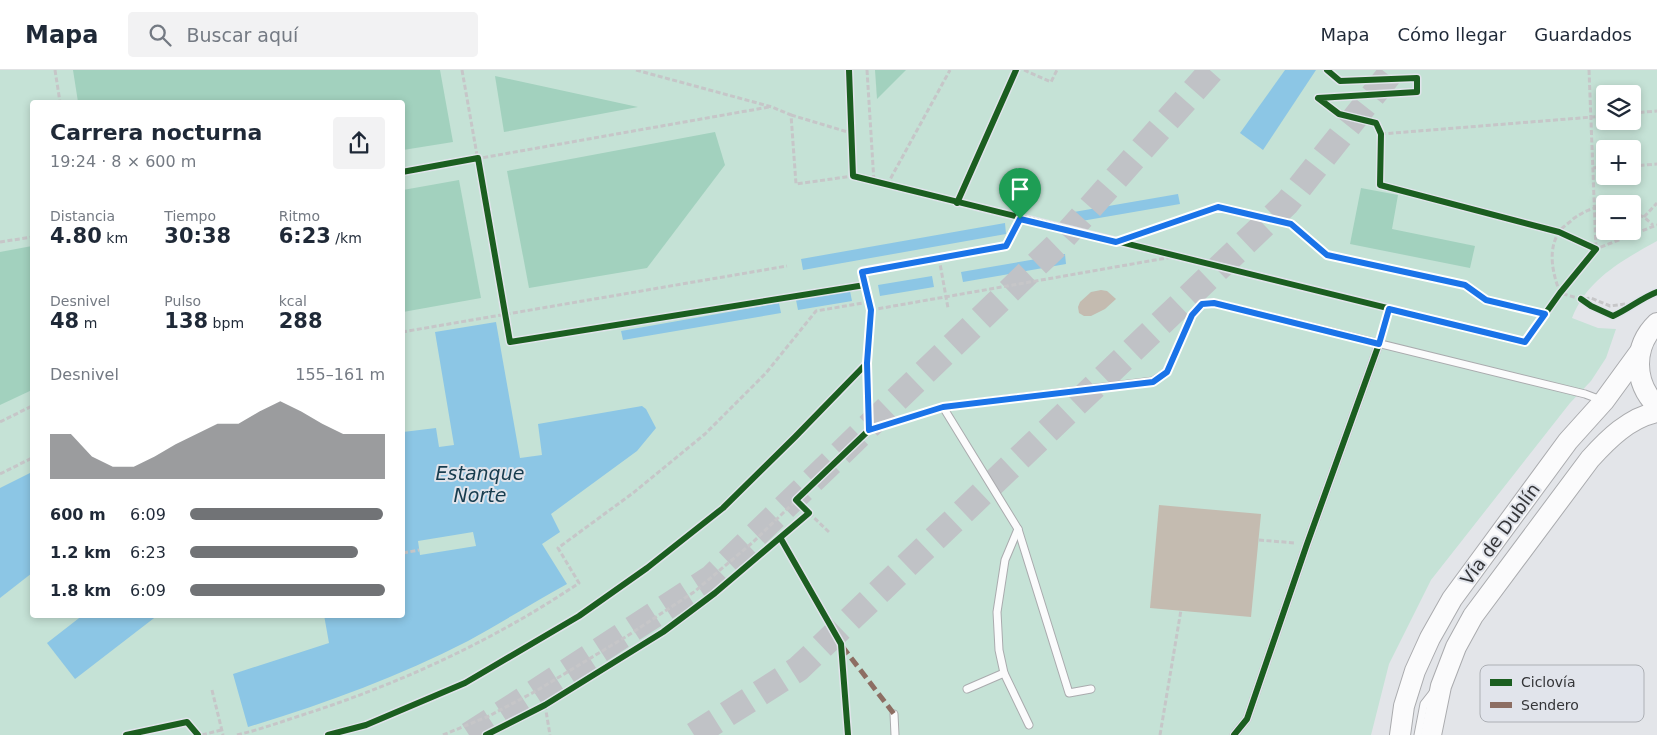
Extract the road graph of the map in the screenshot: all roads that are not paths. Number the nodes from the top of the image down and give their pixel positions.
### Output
1 (1657, 323) edge
2 (1379, 344) junction
3 (1639, 353) junction
4 (1604, 401) junction
5 (1657, 406) edge
6 (1657, 412) edge
7 (1018, 529) junction
8 (1004, 673) junction
9 (1441, 686) junction
10 (966, 689) dead end
11 (1091, 689) dead end
12 (894, 714) dead end
13 (1029, 725) dead end
14 (895, 735) edge
15 (1234, 735) edge
16 (1400, 735) edge
17 (1418, 735) edge
18 (1431, 735) edge

1 - 3 street, Vía de Dublín
2 - 4 lane
2 - 7 lane
2 - 15 lane
3 - 4 street, Vía de Dublín
3 - 5 street
4 - 16 street, Vía de Dublín
6 - 9 street, Vía de Dublín
7 - 8 lane
7 - 11 lane
8 - 10 lane
8 - 13 lane
9 - 17 lane
9 - 18 street, Vía de Dublín
12 - 14 lane

